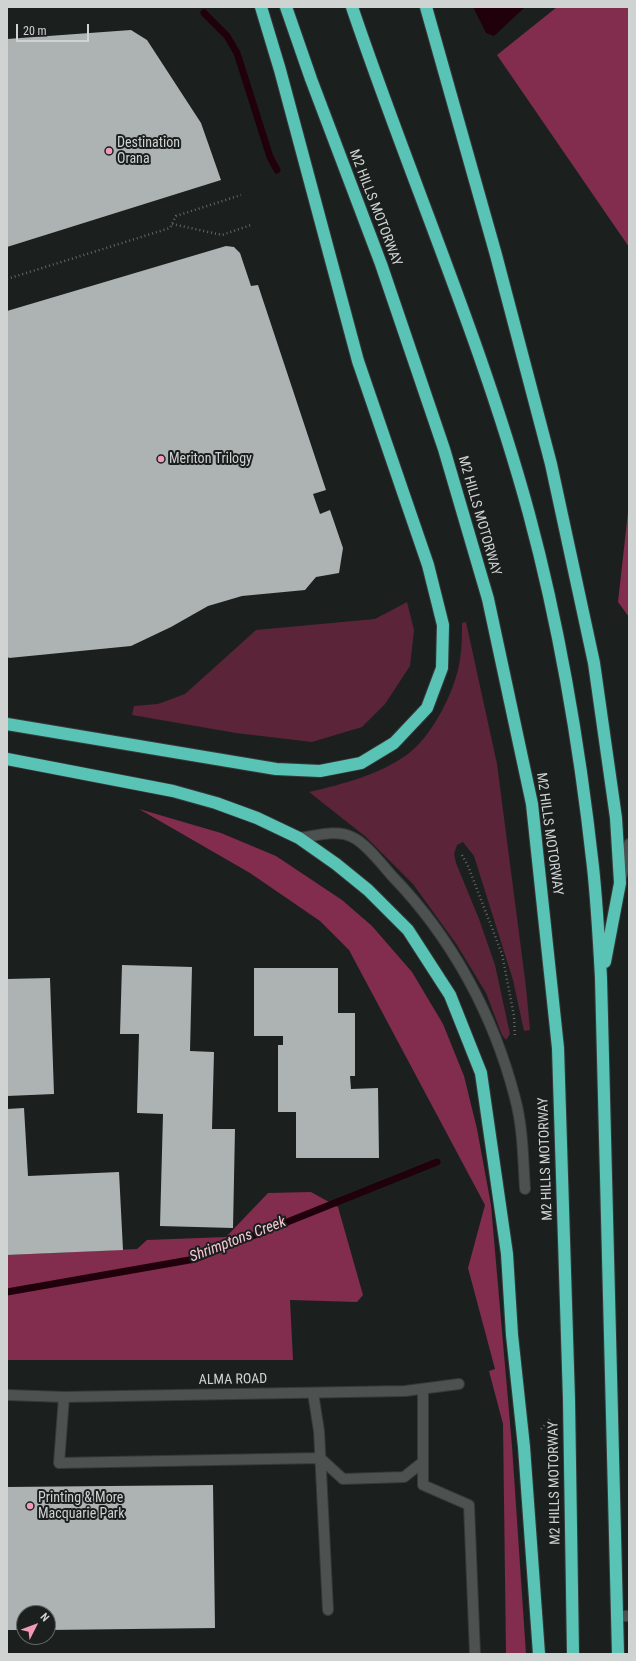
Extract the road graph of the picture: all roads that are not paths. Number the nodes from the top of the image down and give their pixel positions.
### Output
1 (261, 7) edge
2 (286, 7) edge
3 (352, 7) edge
4 (426, 7) edge
5 (7, 724) edge
6 (7, 758) edge
7 (299, 838) junction
8 (629, 844) edge
9 (620, 883) junction
10 (602, 978) junction
11 (525, 1189) dead end
12 (459, 1384) dead end
13 (423, 1389) junction
14 (313, 1392) junction
15 (7, 1395) edge
16 (64, 1397) junction
17 (320, 1458) junction
18 (423, 1462) junction
19 (328, 1610) dead end
20 (617, 1616) junction
21 (629, 1616) edge
22 (475, 1654) edge
23 (539, 1654) edge
24 (573, 1654) edge
25 (618, 1654) edge

1 - 5 highway
2 - 24 highway, M2 HILLS MOTORWAY
3 - 10 highway
4 - 9 highway
6 - 7 highway
7 - 11 street
7 - 23 highway
8 - 9 street
9 - 10 highway
10 - 20 highway
12 - 13 street, ALMA ROAD
13 - 14 street, ALMA ROAD
13 - 18 street
14 - 16 street, ALMA ROAD
14 - 17 street
15 - 16 street, ALMA ROAD
16 - 17 street
17 - 18 street
17 - 19 street
18 - 22 street
20 - 21 street
20 - 25 highway

